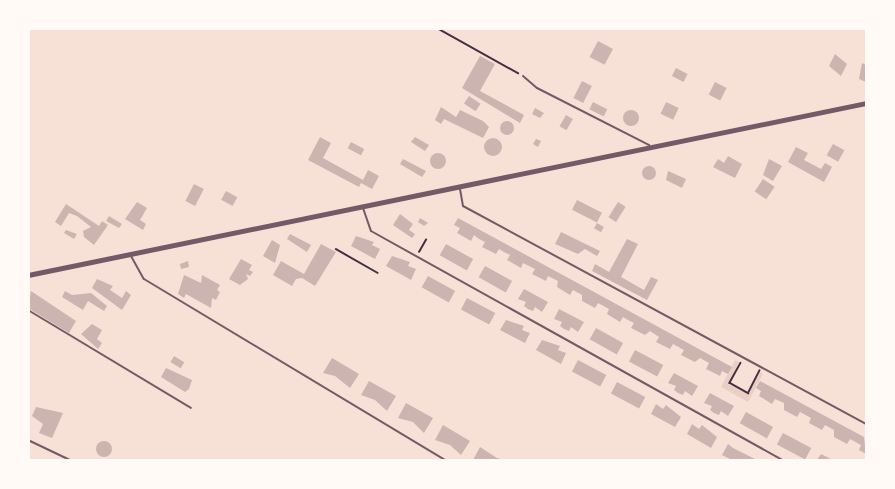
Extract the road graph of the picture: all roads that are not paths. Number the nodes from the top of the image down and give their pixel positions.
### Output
1 (523, 76) road end
2 (867, 103) edge
3 (653, 148) junction
4 (460, 187) junction
5 (363, 207) junction
6 (130, 255) junction
7 (28, 275) edge
8 (28, 310) edge
9 (191, 408) dead end
10 (867, 424) edge
11 (28, 440) edge
12 (70, 460) edge
13 (445, 460) edge
14 (782, 460) edge

1 - 3 lane
2 - 3 street
3 - 4 street
4 - 5 street
4 - 10 lane
5 - 6 street
5 - 14 lane
6 - 7 street
6 - 13 lane
8 - 9 lane
11 - 12 lane

